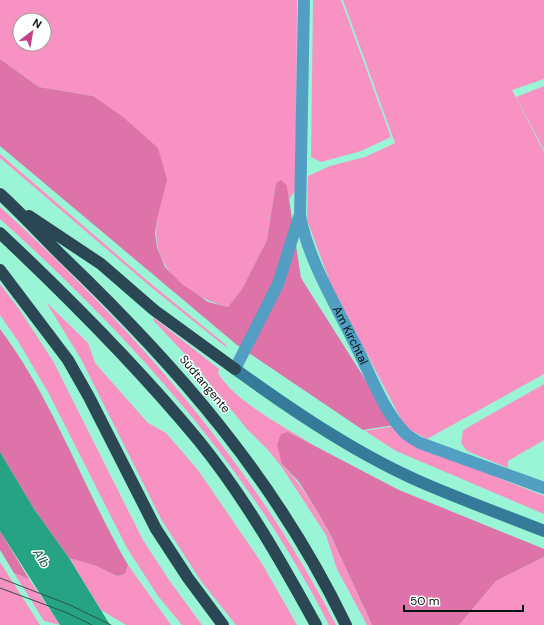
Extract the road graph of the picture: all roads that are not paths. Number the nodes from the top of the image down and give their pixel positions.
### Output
1 (304, 0) edge
2 (3, 197) edge
3 (300, 216) junction
4 (0, 233) edge
5 (0, 270) edge
6 (235, 369) junction
7 (544, 488) edge
8 (544, 531) edge
9 (223, 625) edge
10 (316, 625) edge
11 (346, 625) edge

1 - 3 street, Am Kirchtal
2 - 6 highway
2 - 11 highway, Südtangente
3 - 6 street, Am Kirchtal
3 - 7 street, Am Kirchtal
4 - 10 highway
5 - 9 highway
6 - 8 main road

